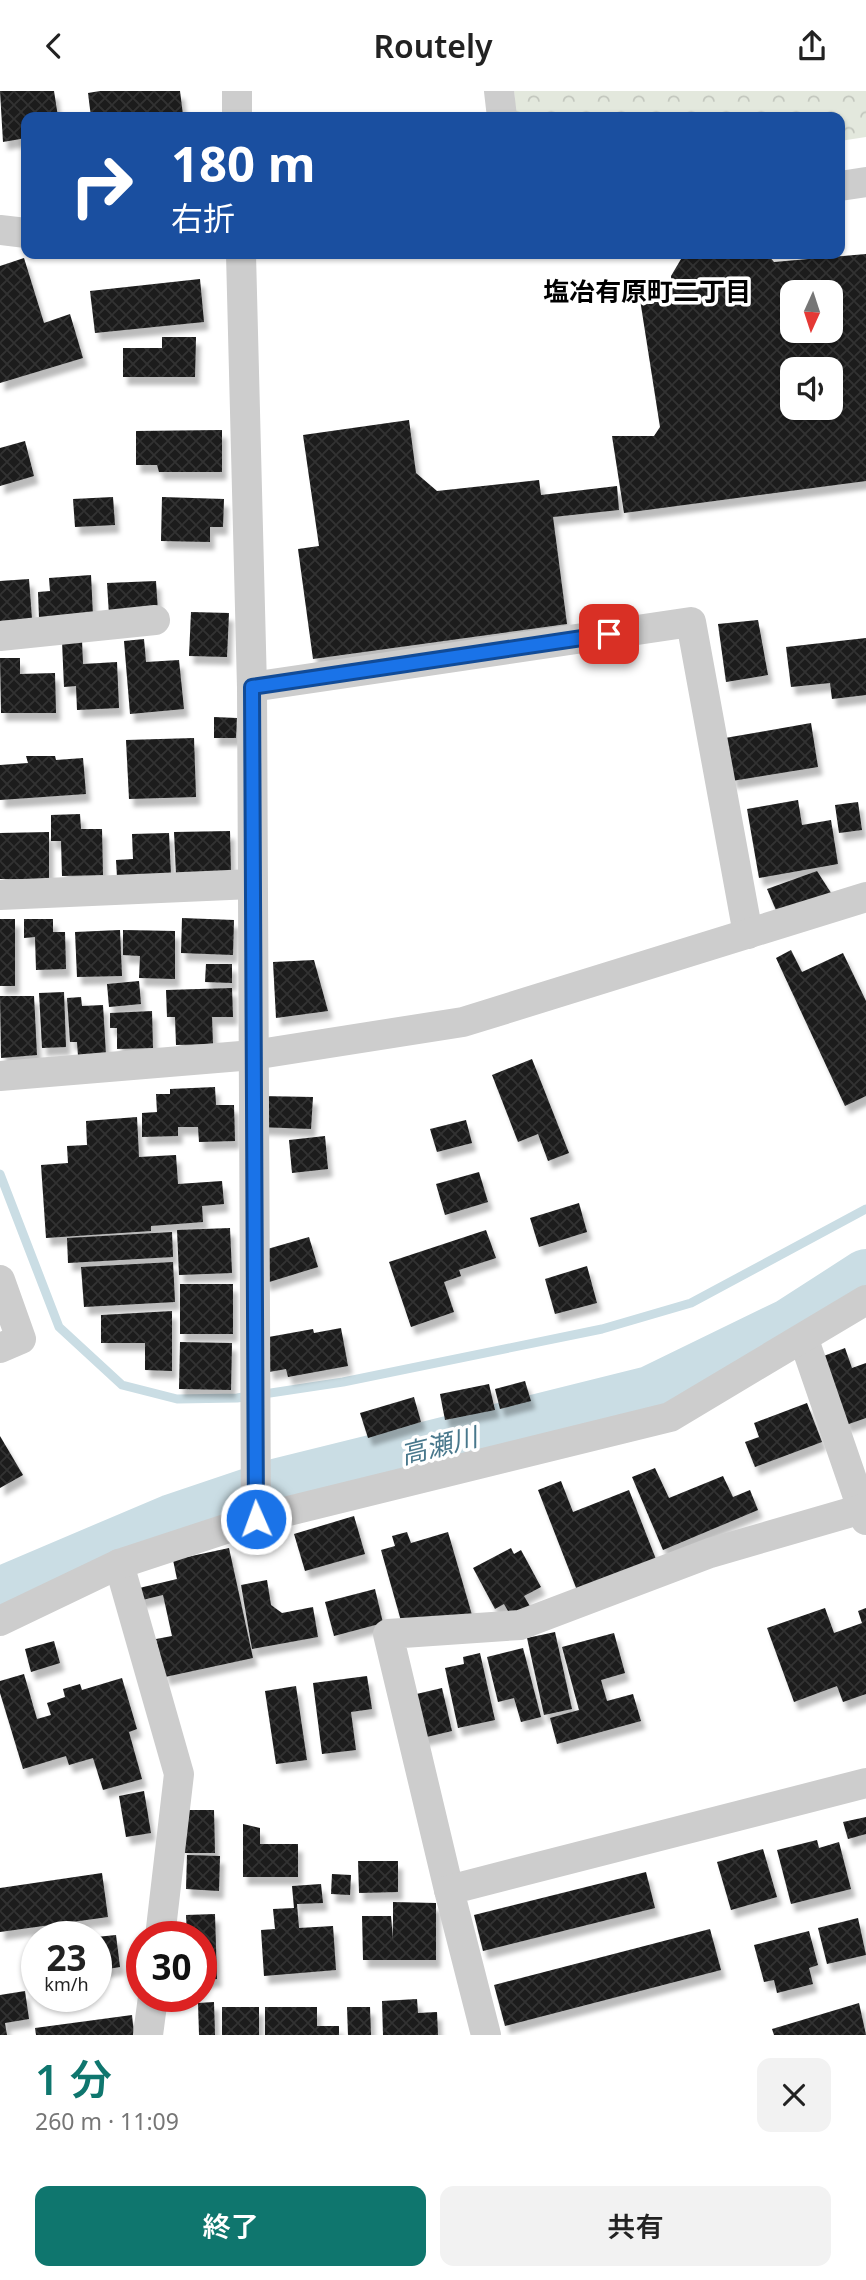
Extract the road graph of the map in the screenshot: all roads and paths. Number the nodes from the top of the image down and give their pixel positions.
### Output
1 (237, 91) edge
2 (499, 91) edge
3 (237, 112) edge
4 (501, 112) edge
5 (866, 183) edge
6 (845, 185) edge
7 (0, 230) edge
8 (21, 232) edge
9 (241, 259) edge
10 (155, 621) dead end
11 (0, 636) edge
12 (252, 687) junction
13 (252, 884) junction
14 (0, 895) edge
15 (866, 897) edge
16 (748, 934) junction
17 (253, 1055) junction
18 (0, 1076) edge
19 (0, 1280) edge
20 (866, 1300) edge
21 (804, 1340) junction
22 (0, 1348) edge
23 (864, 1514) edge
24 (256, 1519) junction
25 (119, 1563) junction
26 (0, 1621) edge
27 (866, 1783) edge
28 (449, 1889) junction
29 (162, 1921) edge
30 (151, 2012) edge
31 (148, 2035) edge
32 (486, 2035) edge

1 - 3 street
2 - 4 street
5 - 6 street
7 - 8 street
9 - 12 street
10 - 11 street
12 - 13 street
12 - 16 street
13 - 14 street
13 - 17 street
15 - 16 street
16 - 17 street
17 - 18 street
17 - 24 street
19 - 22 street
20 - 21 street
21 - 23 street
21 - 24 street
23 - 28 street
24 - 25 street
25 - 26 street
25 - 29 street
27 - 28 street
28 - 32 street
30 - 31 street

